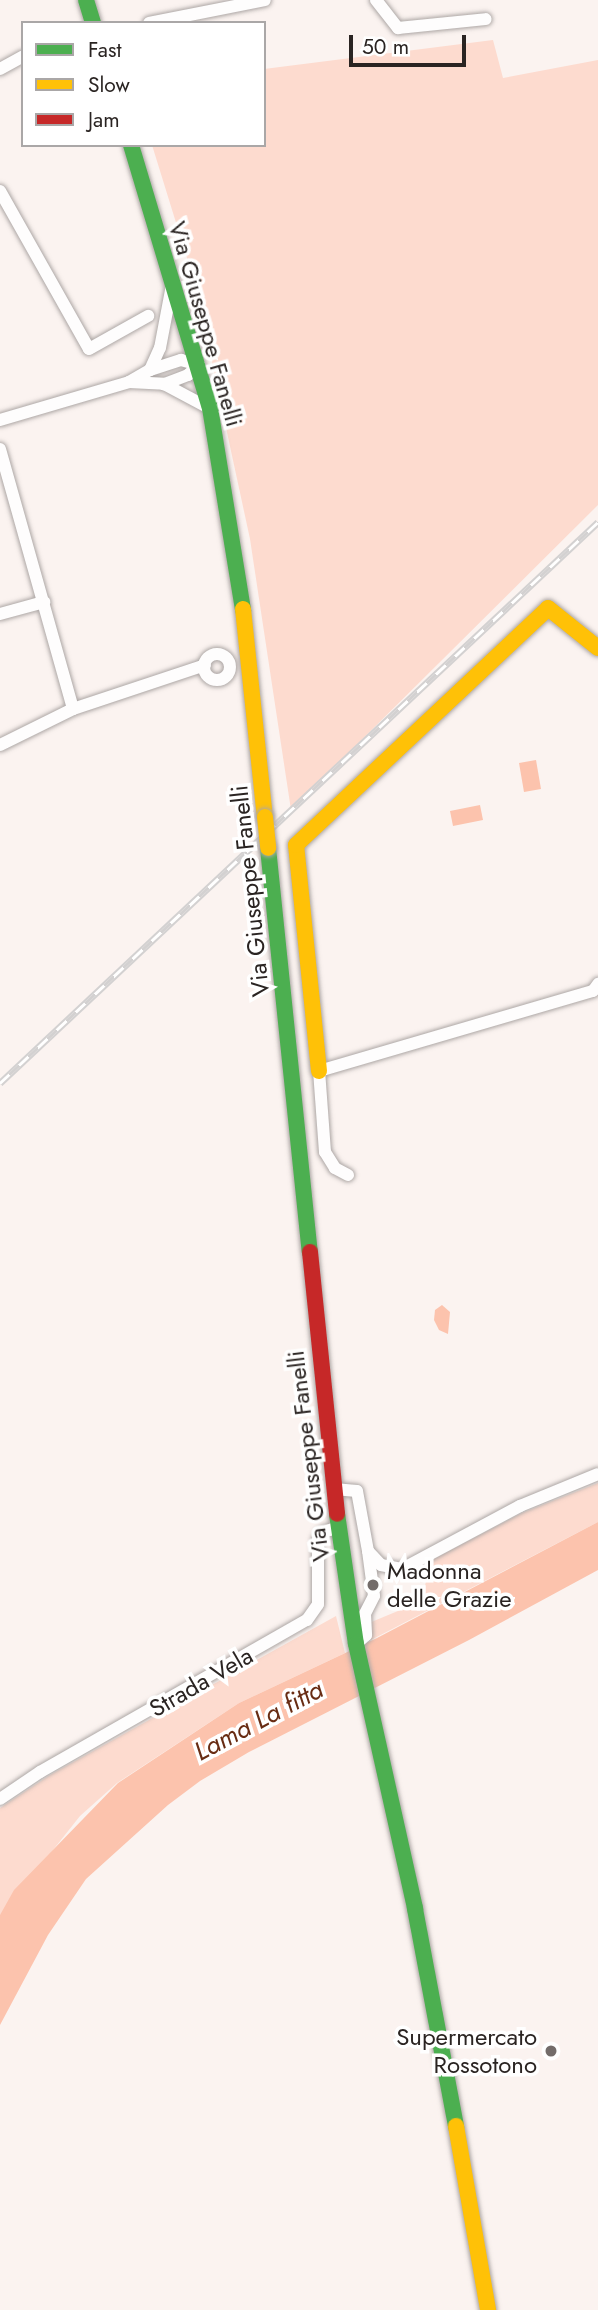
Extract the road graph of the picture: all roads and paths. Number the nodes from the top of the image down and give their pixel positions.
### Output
1 (86, 0) edge
2 (265, 0) edge
3 (376, 0) edge
4 (486, 19) dead end
5 (88, 21) edge
6 (159, 21) edge
7 (21, 57) edge
8 (0, 69) edge
9 (132, 147) edge
10 (0, 191) edge
11 (173, 282) junction
12 (148, 316) dead end
13 (199, 365) junction
14 (149, 370) junction
15 (128, 382) junction
16 (164, 384) junction
17 (210, 408) junction
18 (0, 420) edge
19 (0, 449) edge
20 (44, 602) junction
21 (0, 614) edge
22 (598, 648) edge
23 (205, 665) dead end
24 (73, 709) junction
25 (0, 745) edge
26 (598, 984) edge
27 (318, 1071) junction
28 (348, 1175) dead end
29 (598, 1474) edge
30 (334, 1489) junction
31 (338, 1527) junction
32 (368, 1551) junction
33 (356, 1644) junction
34 (0, 1800) edge
35 (488, 2310) edge

1 - 5 main road
2 - 6 street
3 - 4 street
7 - 8 street
9 - 11 main road, Via Giuseppe Fanelli
10 - 12 street
11 - 13 main road, Via Giuseppe Fanelli
11 - 14 street
13 - 14 street
13 - 16 street
13 - 17 main road, Via Giuseppe Fanelli
14 - 15 street
15 - 16 street
15 - 18 street
16 - 17 street
17 - 30 main road, Via Giuseppe Fanelli, bridge
19 - 20 street
20 - 21 street
20 - 24 street
22 - 27 main road
23 - 24 street
24 - 25 street
26 - 27 street
27 - 28 street
29 - 32 street
30 - 31 main road, Via Giuseppe Fanelli
30 - 32 street
31 - 33 main road, Via Giuseppe Fanelli
31 - 34 street, Strada Vela
32 - 33 street
33 - 35 main road, Via Giuseppe Fanelli

